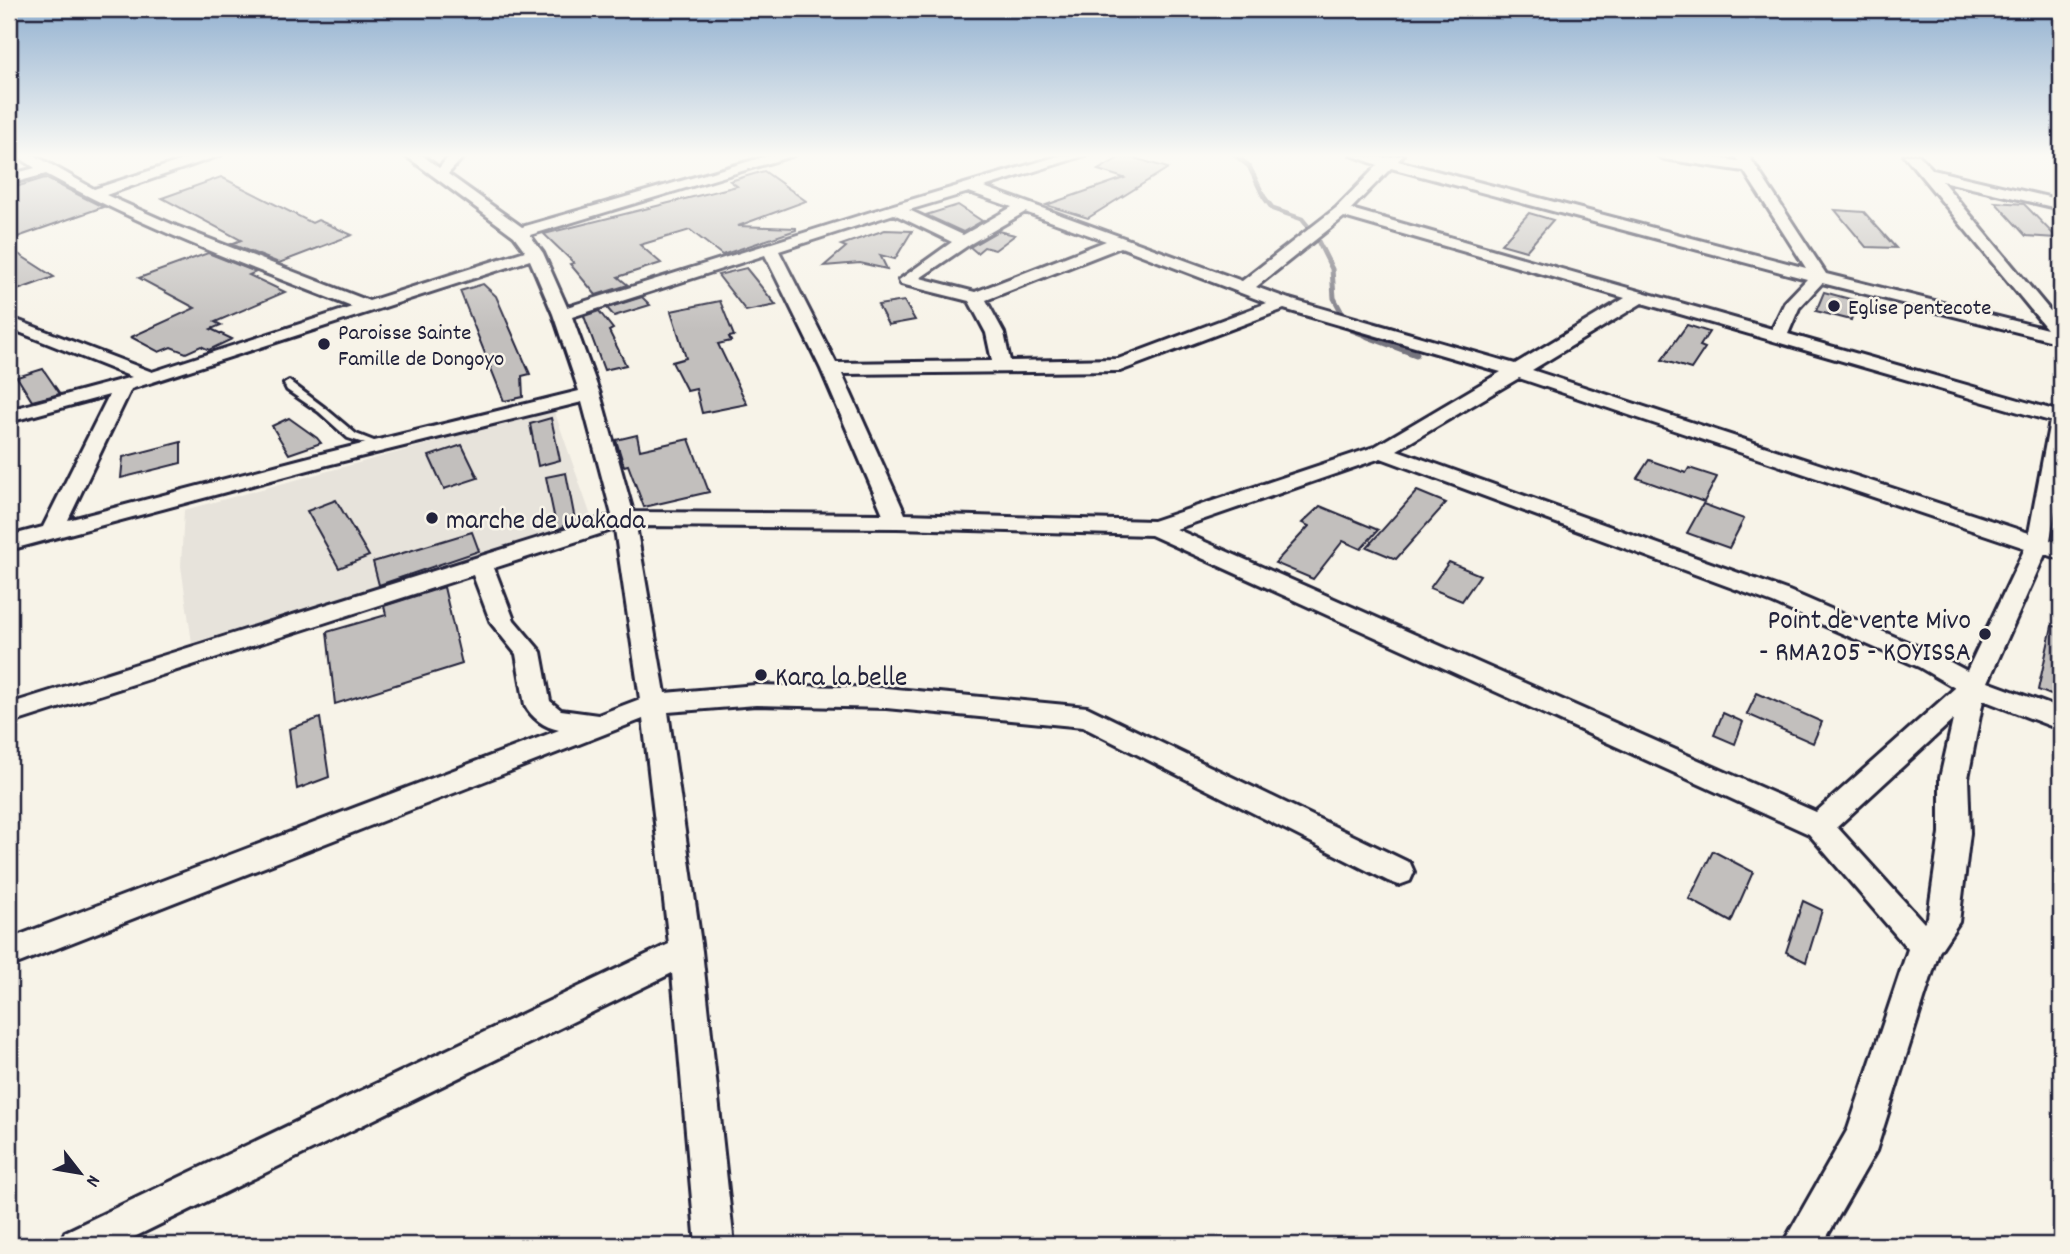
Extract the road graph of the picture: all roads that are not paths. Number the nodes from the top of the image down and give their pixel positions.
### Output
1 (136, 214) edge
2 (489, 214) edge
3 (615, 214) edge
4 (881, 214) edge
5 (905, 214) edge
6 (1013, 214) edge
7 (1047, 214) edge
8 (1338, 214) edge
9 (1350, 214) edge
10 (1590, 214) edge
11 (1779, 214) edge
12 (1961, 214) edge
13 (1121, 240) junction
14 (964, 241) junction
15 (527, 243) junction
16 (770, 248) junction
17 (1819, 276) junction
18 (1243, 289) junction
19 (976, 298) junction
20 (1637, 298) junction
21 (1283, 303) junction
22 (367, 307) junction
23 (562, 314) junction
24 (9, 322) edge
25 (1778, 335) junction
26 (2061, 337) edge
27 (1002, 365) junction
28 (830, 369) junction
29 (1517, 371) junction
30 (151, 378) junction
31 (289, 384) dead end
32 (123, 385) junction
33 (590, 394) junction
34 (9, 416) edge
35 (2061, 418) edge
36 (379, 445) junction
37 (1381, 451) junction
38 (624, 519) junction
39 (897, 521) junction
40 (1155, 528) junction
41 (52, 531) junction
42 (9, 543) edge
43 (2038, 544) junction
44 (2061, 552) edge
45 (481, 566) junction
46 (1973, 686) junction
47 (654, 704) junction
48 (9, 714) edge
49 (2061, 720) edge
50 (600, 724) junction
51 (1819, 826) junction
52 (1399, 872) dead end
53 (1925, 946) junction
54 (686, 951) junction
55 (9, 953) edge
56 (78, 1245) edge
57 (715, 1245) edge
58 (1801, 1245) edge

1 - 22 street
2 - 15 street
3 - 15 street
4 - 16 street
5 - 14 street
6 - 14 street
7 - 13 street
8 - 18 street
9 - 20 street
10 - 17 street
11 - 17 street
12 - 26 street
13 - 18 street
13 - 19 street
14 - 19 street
15 - 22 street
15 - 23 street
16 - 23 street
16 - 28 street
17 - 25 street
17 - 26 street
18 - 21 street
19 - 27 street
20 - 25 street
20 - 29 street
21 - 27 street
21 - 29 street
22 - 30 street
23 - 33 street
24 - 30 street
25 - 35 street
27 - 28 street
28 - 39 street
29 - 37 street
29 - 43 street
30 - 32 street
31 - 36 lane
32 - 34 street
32 - 41 street
33 - 36 street
33 - 38 street
35 - 43 street
36 - 41 street
37 - 40 street
37 - 46 street
38 - 39 street
38 - 45 street
38 - 47 street
39 - 40 street
40 - 51 street
41 - 42 street
43 - 44 street
43 - 46 street
45 - 48 street
45 - 50 street
46 - 49 street
46 - 51 street
46 - 53 street
47 - 50 street
47 - 52 street
47 - 54 street
50 - 55 street
51 - 53 street
53 - 58 street
54 - 56 street
54 - 57 street

